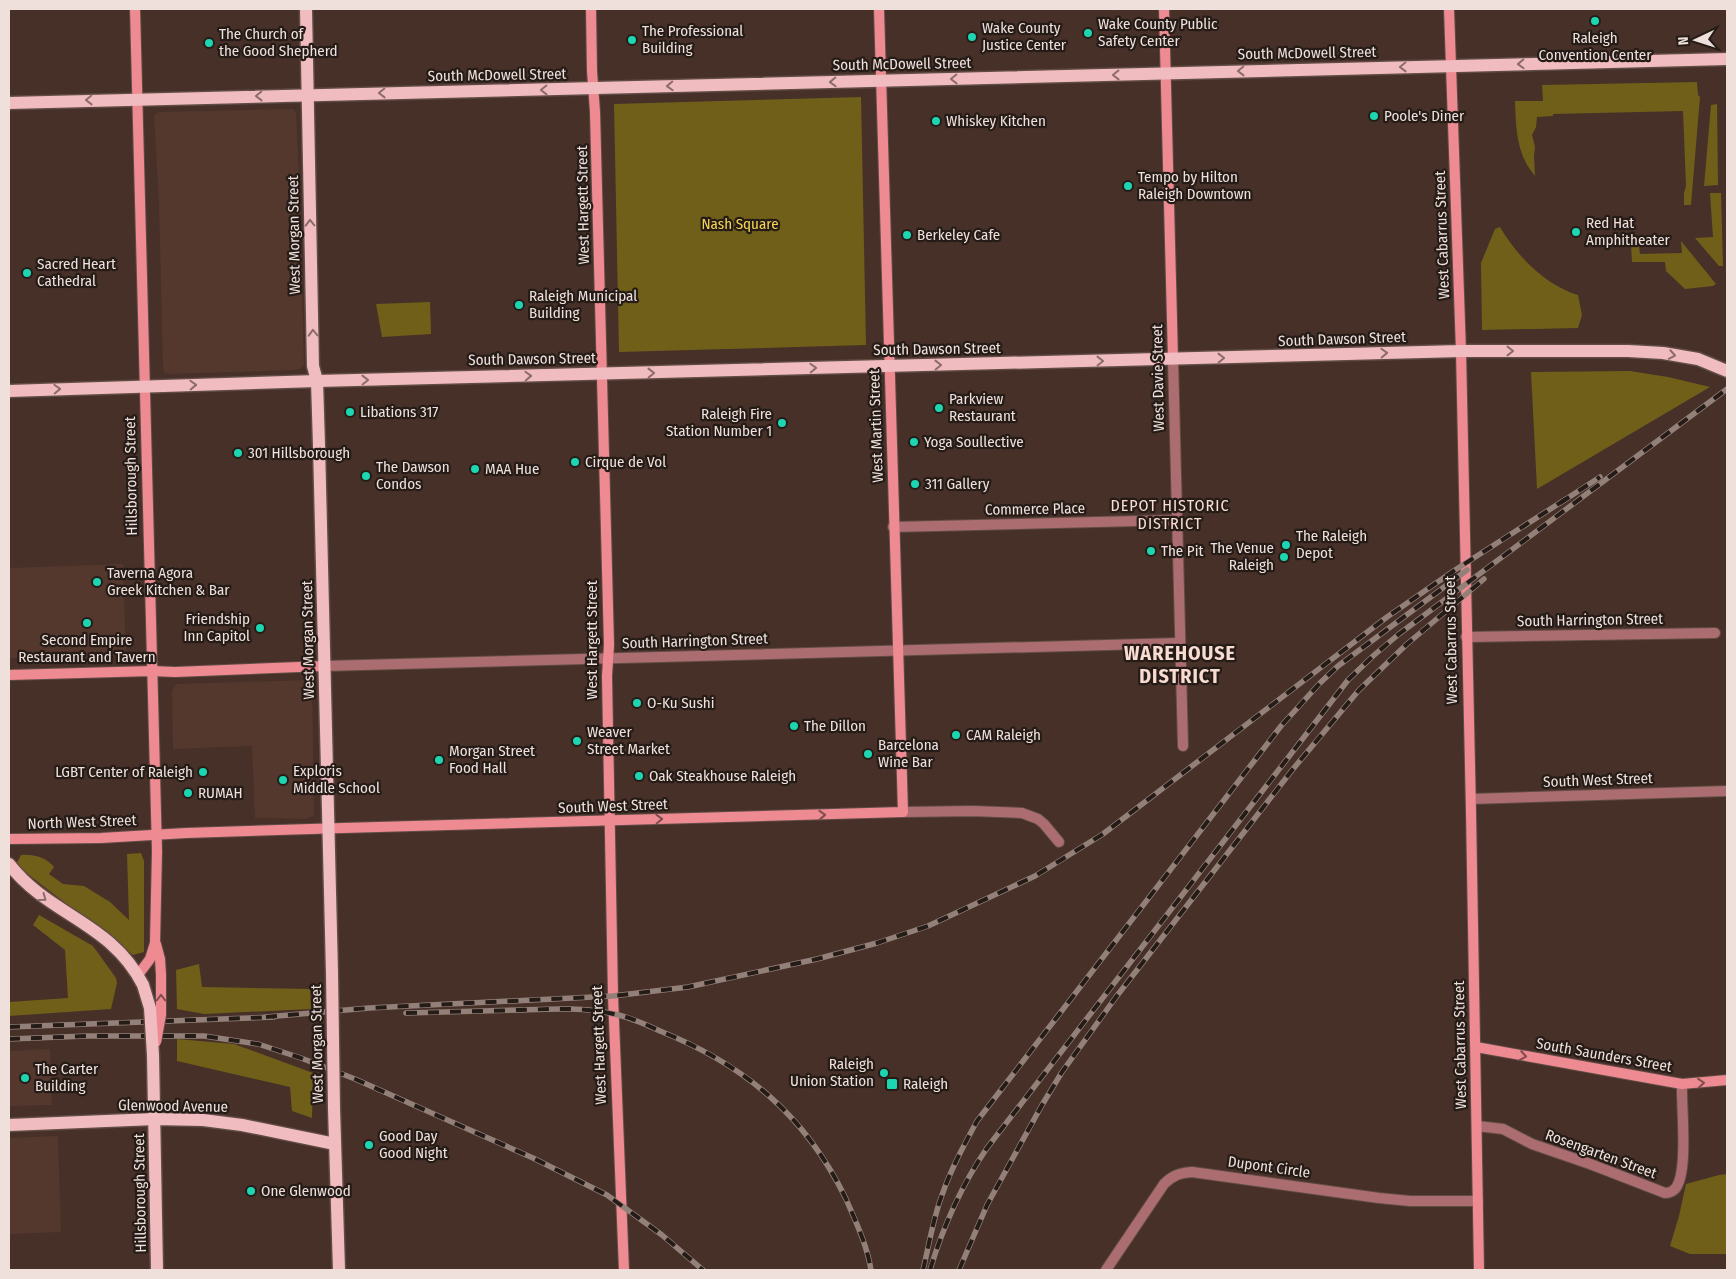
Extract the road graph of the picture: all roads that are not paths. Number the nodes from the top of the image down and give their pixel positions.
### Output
1 (135, 9) edge
2 (306, 9) edge
3 (591, 9) edge
4 (879, 9) edge
5 (1164, 9) edge
6 (1449, 9) edge
7 (1727, 59) edge
8 (1452, 66) junction
9 (1165, 74) junction
10 (881, 81) junction
11 (593, 88) junction
12 (308, 95) junction
13 (137, 99) junction
14 (9, 102) edge
15 (1461, 352) junction
16 (1173, 359) junction
17 (889, 366) junction
18 (1727, 371) edge
19 (602, 374) junction
20 (317, 381) junction
21 (144, 386) junction
22 (9, 391) edge
23 (1177, 520) junction
24 (894, 527) junction
25 (1715, 633) dead end
26 (1466, 638) junction
27 (1180, 644) junction
28 (898, 651) junction
29 (609, 659) junction
30 (325, 666) junction
31 (152, 671) junction
32 (9, 675) edge
33 (1183, 746) dead end
34 (1727, 791) edge
35 (1471, 799) junction
36 (903, 812) junction
37 (610, 821) junction
38 (329, 828) junction
39 (157, 834) junction
40 (9, 839) edge
41 (1059, 842) dead end
42 (9, 864) edge
43 (155, 943) junction
44 (138, 975) junction
45 (1476, 1047) junction
46 (153, 1055) junction
47 (1727, 1080) edge
48 (1682, 1084) junction
49 (154, 1119) junction
50 (9, 1125) edge
51 (1477, 1126) junction
52 (335, 1144) junction
53 (1478, 1201) junction
54 (157, 1270) edge
55 (339, 1270) edge
56 (624, 1270) edge
57 (1106, 1270) edge
58 (1479, 1270) edge

1 - 13 street, Hillsborough Street
2 - 12 main road, West Morgan Street
3 - 11 street, West Hargett Street
4 - 10 street, West Martin Street
5 - 9 street, West Davie Street
6 - 8 street, West Cabarrus Street
7 -> 8 main road, South McDowell Street
8 -> 9 main road, South McDowell Street
8 - 15 street, West Cabarrus Street
9 -> 10 main road, South McDowell Street
9 - 16 street, West Davie Street
10 -> 11 main road, South McDowell Street
10 - 17 street, West Martin Street
11 -> 12 main road, South McDowell Street
11 - 19 street, West Hargett Street
12 -> 13 main road, South McDowell Street
20 -> 12 main road, West Morgan Street
13 -> 14 main road, South McDowell Street
13 - 21 street, Hillsborough Street
16 -> 15 main road, South Dawson Street
15 -> 18 main road, South Dawson Street
15 - 26 street, West Cabarrus Street
17 -> 16 main road, South Dawson Street
16 - 23 street, West Davie Street
19 -> 17 main road, South Dawson Street
17 - 24 street, West Martin Street
20 -> 19 main road, South Dawson Street
19 - 29 street, West Hargett Street
21 -> 20 main road, South Dawson Street
20 - 30 main road, West Morgan Street
22 -> 21 main road, South Dawson Street
21 - 31 street, Hillsborough Street
23 - 24 street, Commerce Place
23 - 27 street, West Davie Street
24 - 28 street, West Martin Street
25 - 26 street, South Harrington Street
26 - 35 street, West Cabarrus Street
27 - 28 street, South Harrington Street
27 - 33 street, West Davie Street
28 - 29 street, South Harrington Street
28 - 36 street, West Martin Street
29 - 30 street, South Harrington Street
29 - 37 street, West Hargett Street
30 - 31 street, South Harrington Street
30 - 38 main road, West Morgan Street
31 - 32 street, South Harrington Street
31 - 39 street, Hillsborough Street
34 - 35 street, South West Street
35 - 45 street, West Cabarrus Street
37 -> 36 street, South West Street
36 - 41 street, South West Street
37 - 38 street, South West Street
37 - 56 street, West Hargett Street
38 - 39 street, South West Street
38 - 52 main road, West Morgan Street, bridge
39 - 40 street, North West Street
39 - 43 street, Hillsborough Street
42 -> 44 main road
43 - 44 street, Hillsborough Street
46 -> 43 street, Hillsborough Street, bridge
44 - 46 main road, Hillsborough Street, bridge
45 -> 48 street, South Saunders Street
45 - 51 street, West Cabarrus Street
46 - 49 main road, Hillsborough Street
48 -> 47 street, South Saunders Street
48 - 51 street, Rosengarten Street
49 - 50 main road, Glenwood Avenue
49 - 52 main road, Glenwood Avenue
49 - 54 main road, Hillsborough Street
51 - 53 street, West Cabarrus Street
52 - 55 main road, West Morgan Street
53 - 57 street, Dupont Circle
53 - 58 street, West Cabarrus Street

